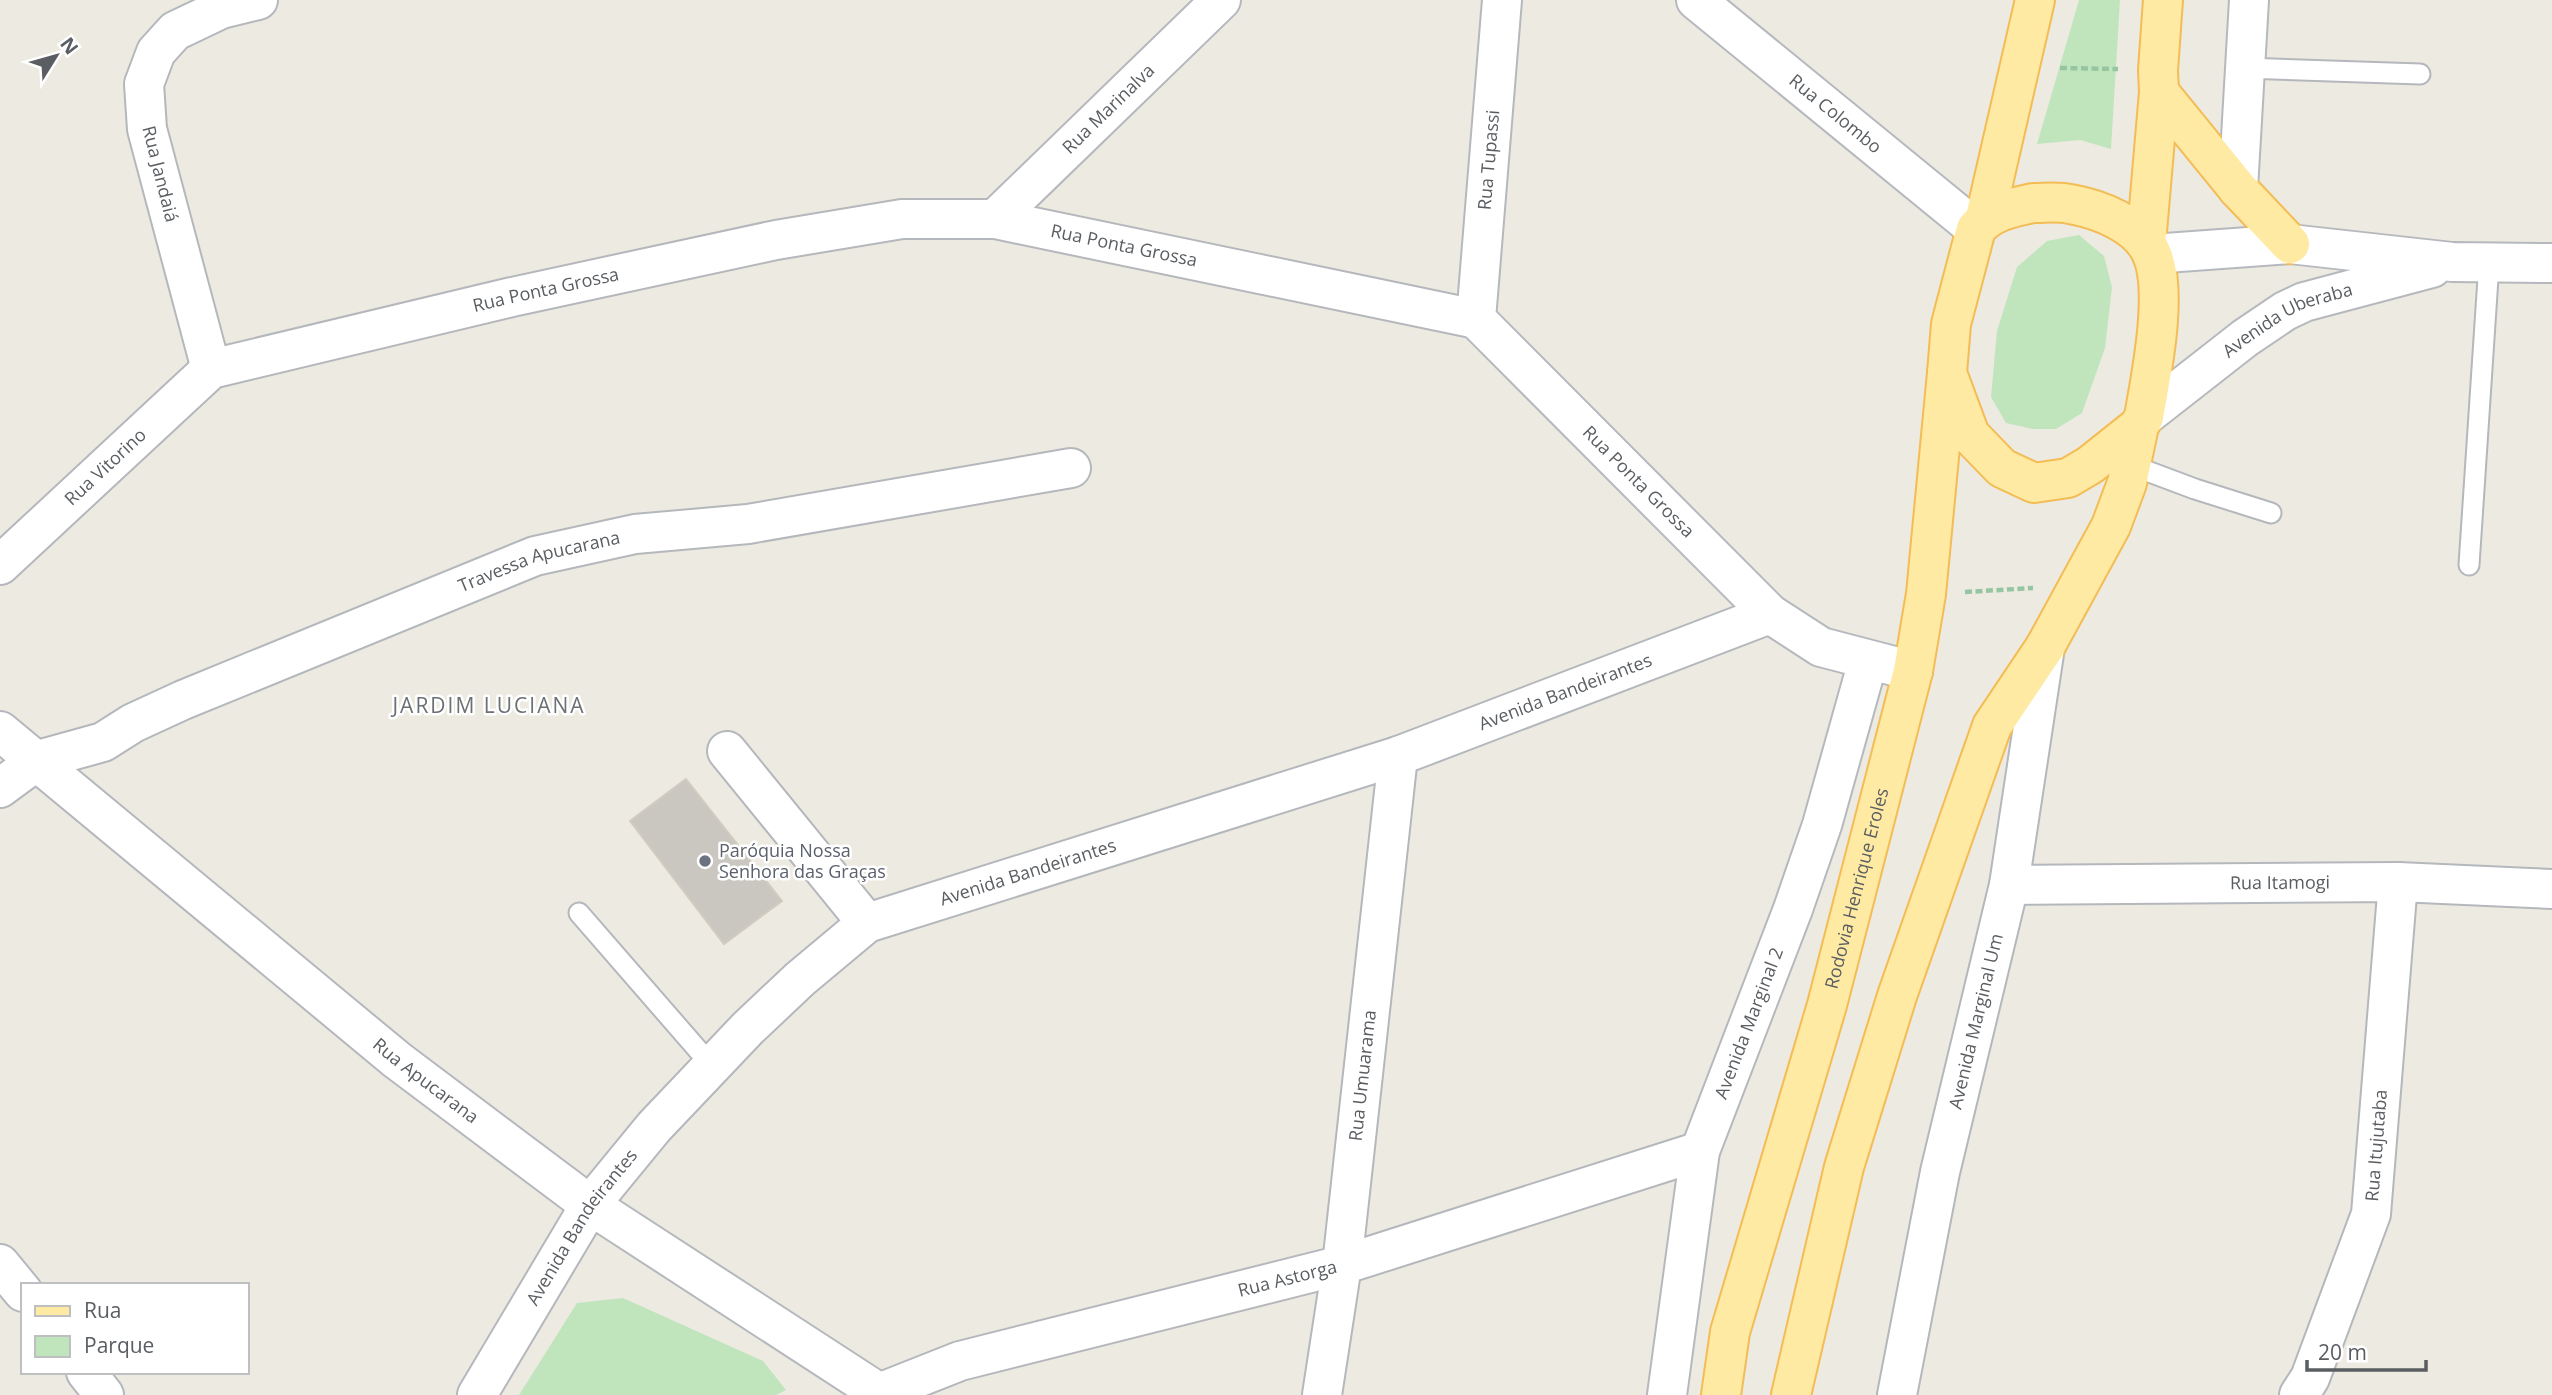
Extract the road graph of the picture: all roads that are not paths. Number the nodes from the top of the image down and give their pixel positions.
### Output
1 (258, 0) edge
2 (1221, 0) edge
3 (1502, 0) edge
4 (1696, 0) edge
5 (2035, 0) edge
6 (2163, 0) edge
7 (2249, 0) edge
8 (2244, 68) junction
9 (2420, 74) dead end
10 (2159, 81) junction
11 (2238, 189) junction
12 (995, 219) junction
13 (1980, 224) junction
14 (2290, 244) junction
15 (2149, 249) junction
16 (2470, 262) junction
17 (2552, 263) edge
18 (1476, 319) junction
19 (211, 369) junction
20 (1947, 373) junction
21 (2142, 422) junction
22 (2131, 465) junction
23 (1071, 468) dead end
24 (2272, 513) dead end
25 (0, 565) edge
26 (2469, 565) dead end
27 (1770, 614) junction
28 (2045, 647) junction
29 (1868, 661) junction
30 (1913, 671) junction
31 (0, 731) edge
32 (727, 751) dead end
33 (1398, 756) junction
34 (38, 760) junction
35 (0, 788) edge
36 (2398, 881) junction
37 (2009, 885) junction
38 (2552, 889) edge
39 (579, 913) dead end
40 (867, 923) junction
41 (712, 1066) junction
42 (1700, 1151) junction
43 (590, 1205) junction
44 (0, 1264) edge
45 (1342, 1265) junction
46 (21, 1290) edge
47 (88, 1374) edge
48 (877, 1394) edge
49 (104, 1395) edge
50 (477, 1395) edge
51 (1322, 1395) edge
52 (1667, 1395) edge
53 (1721, 1395) edge
54 (1791, 1395) edge
55 (1897, 1395) edge
56 (2299, 1395) edge

1 - 19 street, Rua Jandaiá
2 - 12 street, Rua Marinalva
3 - 18 street, Rua Tupassi
4 - 13 street, Rua Colombo
5 - 13 main road, Rodovia Henrique Eroles
6 - 10 main road
7 - 8 street
8 - 9 lane
8 - 11 street
10 - 11 main road
10 - 15 main road
11 - 14 main road
12 - 18 street, Rua Ponta Grossa
12 - 19 street, Rua Ponta Grossa
13 - 15 main road
13 - 20 main road, Rodovia Henrique Eroles
14 - 15 street, Avenida Uberaba
14 - 16 street, Avenida Uberaba
15 - 21 main road
16 - 17 street, Avenida Uberaba
16 - 21 street, Avenida Uberaba
16 - 26 lane
18 - 27 street, Rua Ponta Grossa
19 - 25 street, Rua Vitorino
20 - 21 main road
20 - 30 main road, Rodovia Henrique Eroles
21 - 22 main road
22 - 24 lane
22 - 28 main road
23 - 34 street, Travessa Apucarana
27 - 29 street, Rua Ponta Grossa
27 - 33 street, Avenida Bandeirantes
28 - 37 street, Avenida Marginal Um
28 - 54 main road
29 - 30 street, Rua Ponta Grossa
29 - 42 street, Avenida Marginal 2
30 - 53 main road, Rodovia Henrique Eroles
31 - 34 street, Rua Apucarana
32 - 40 street
33 - 40 street, Avenida Bandeirantes
33 - 45 street, Rua Umuarama
34 - 35 street
34 - 43 street, Rua Apucarana
36 - 37 street, Rua Itamogi
36 - 38 street, Rua Itamogi
36 - 56 street, Rua Itujutaba
37 - 55 street, Avenida Marginal Um
39 - 41 lane
40 - 41 street, Avenida Bandeirantes
41 - 43 street, Avenida Bandeirantes
42 - 45 street, Rua Astorga
42 - 52 street, Avenida Marginal 2
43 - 48 street, Rua Apucarana
43 - 50 street, Avenida Bandeirantes
44 - 46 street
45 - 48 street, Rua Astorga
45 - 51 street, Rua Umuarama
47 - 49 street

